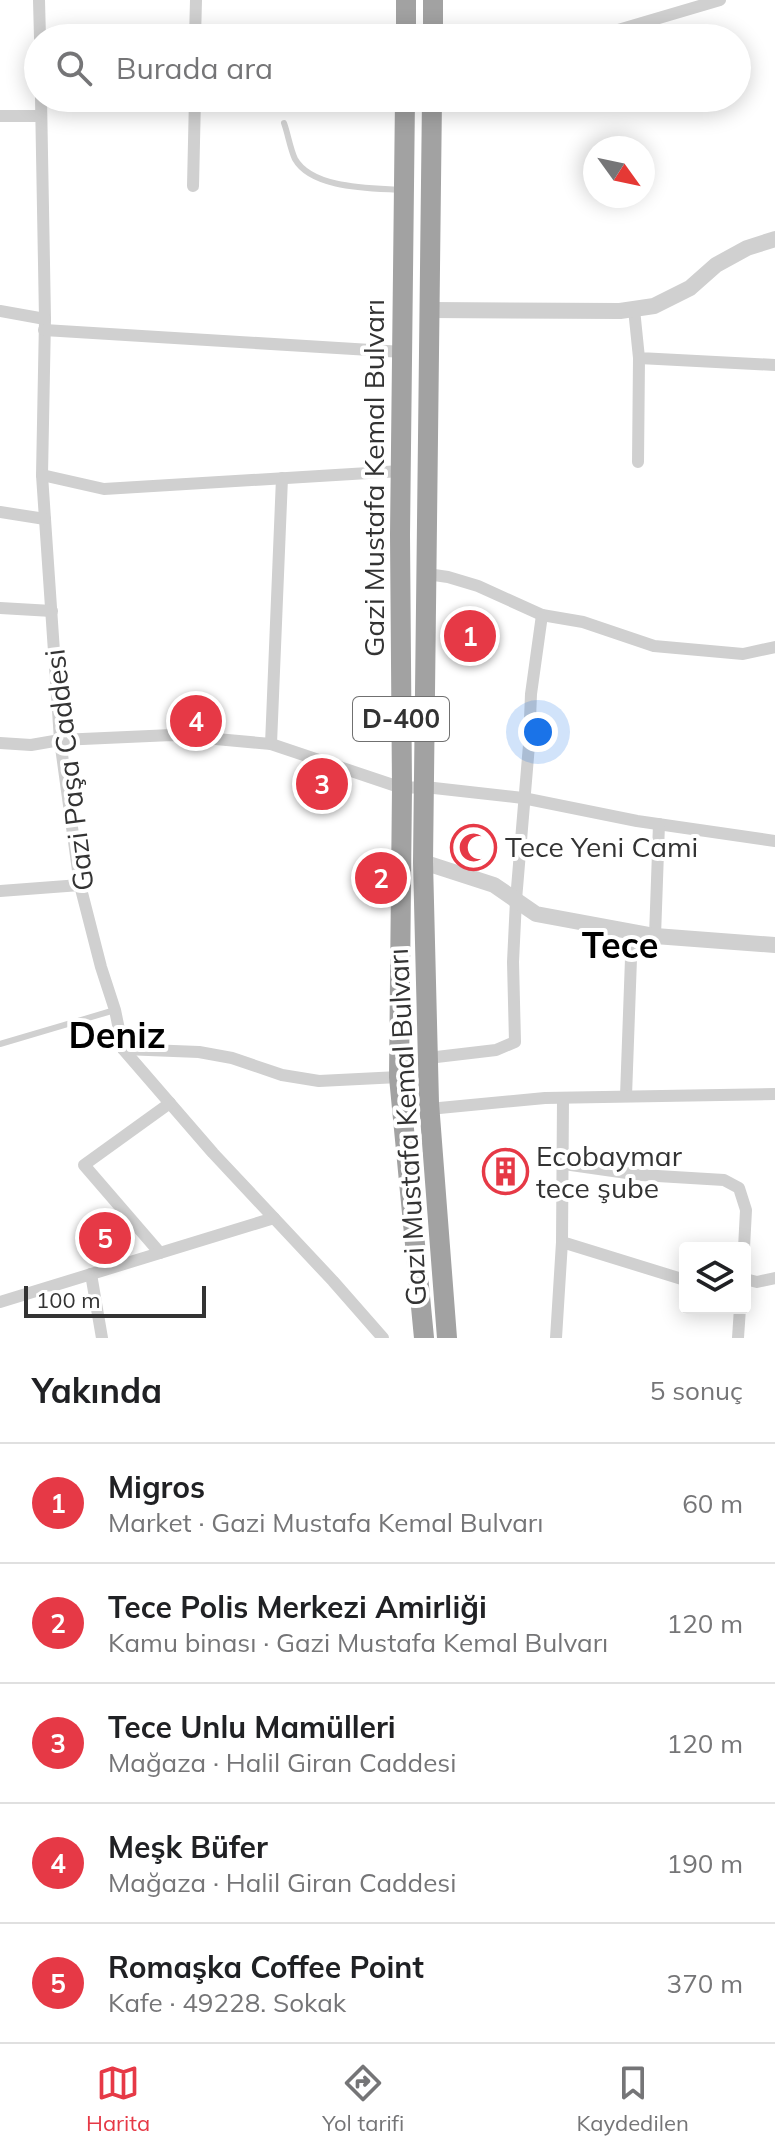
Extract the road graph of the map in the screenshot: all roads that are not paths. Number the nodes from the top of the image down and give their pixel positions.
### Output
1 (39, 0) edge
2 (196, 0) edge
3 (406, 0) edge
4 (433, 0) edge
5 (720, 0) edge
6 (40, 24) edge
7 (195, 24) edge
8 (406, 24) edge
9 (433, 24) edge
10 (639, 24) edge
11 (41, 112) edge
12 (195, 112) edge
13 (405, 112) edge
14 (432, 112) edge
15 (0, 116) edge
16 (41, 116) junction
17 (284, 123) dead end
18 (193, 186) dead end
19 (404, 191) junction
20 (775, 239) edge
21 (634, 309) junction
22 (430, 310) junction
23 (0, 311) edge
24 (45, 324) junction
25 (403, 352) junction
26 (639, 358) junction
27 (775, 365) edge
28 (638, 462) dead end
29 (401, 471) junction
30 (42, 475) junction
31 (282, 478) junction
32 (0, 512) edge
33 (45, 519) junction
34 (427, 574) junction
35 (0, 608) edge
36 (52, 611) junction
37 (542, 615) junction
38 (775, 647) edge
39 (60, 740) junction
40 (0, 743) edge
41 (271, 744) junction
42 (425, 787) junction
43 (402, 788) junction
44 (523, 798) junction
45 (659, 824) junction
46 (775, 841) edge
47 (423, 862) junction
48 (80, 885) junction
49 (0, 891) edge
50 (516, 900) junction
51 (632, 931) junction
52 (655, 936) junction
53 (775, 945) edge
54 (115, 1010) junction
55 (0, 1044) edge
56 (123, 1049) junction
57 (428, 1058) junction
58 (399, 1077) junction
59 (775, 1094) edge
60 (626, 1096) junction
61 (563, 1098) junction
62 (170, 1103) junction
63 (429, 1109) junction
64 (564, 1164) junction
65 (274, 1218) junction
66 (562, 1242) junction
67 (744, 1242) edge
68 (160, 1253) junction
69 (91, 1274) junction
70 (679, 1278) edge
71 (775, 1278) edge
72 (751, 1280) edge
73 (0, 1302) edge
74 (740, 1314) edge
75 (102, 1338) edge
76 (383, 1338) edge
77 (424, 1338) edge
78 (447, 1338) edge
79 (556, 1338) edge
80 (738, 1338) edge

1 - 6 street
2 - 7 street
3 - 8 highway
4 - 9 highway
5 - 10 street
11 - 16 street, Gazi Paşa Caddesi
12 - 18 street
13 - 19 highway, Gazi Mustafa Kemal Bulvarı / D-400
14 - 22 highway, Gazi Mustafa Kemal Bulvarı / D-400
15 - 16 street
16 - 24 street, Gazi Paşa Caddesi
17 - 19 lane
19 - 25 highway, Gazi Mustafa Kemal Bulvarı / D-400
20 - 21 street
21 - 22 street
21 - 26 street
22 - 34 highway, Gazi Mustafa Kemal Bulvarı / D-400
23 - 24 street
24 - 25 street
24 - 30 street, Gazi Paşa Caddesi
25 - 29 highway, Gazi Mustafa Kemal Bulvarı / D-400
26 - 27 street
26 - 28 street
29 - 31 street
29 - 43 highway, Gazi Mustafa Kemal Bulvarı / D-400
30 - 31 street
30 - 33 street, Gazi Paşa Caddesi
31 - 41 street
32 - 33 street
33 - 36 street, Gazi Paşa Caddesi
34 - 37 street
34 - 42 highway, Gazi Mustafa Kemal Bulvarı / D-400
35 - 36 street
36 - 39 street, Gazi Paşa Caddesi
37 - 38 street
37 - 44 street
39 - 40 street
39 - 41 street
39 - 48 street, Gazi Paşa Caddesi
41 - 43 street
42 - 43 street
42 - 44 street
42 - 47 highway, Gazi Mustafa Kemal Bulvarı / D-400
43 - 58 highway, Gazi Mustafa Kemal Bulvarı / D-400
44 - 45 street
44 - 50 street
45 - 46 street
45 - 52 street
47 - 50 street
47 - 57 highway, Gazi Mustafa Kemal Bulvarı / D-400
48 - 49 street
48 - 54 street, Gazi Paşa Caddesi
50 - 51 street
50 - 57 street
51 - 52 street
51 - 60 street
52 - 53 street
54 - 55 lane
54 - 56 street, Gazi Paşa Caddesi
56 - 58 street
56 - 62 street, Gazi Paşa Caddesi
57 - 63 highway, Gazi Mustafa Kemal Bulvarı / D-400
58 - 77 highway, Gazi Mustafa Kemal Bulvarı / D-400
59 - 60 street
60 - 61 street
61 - 63 street
61 - 64 street
62 - 65 street, Gazi Paşa Caddesi
62 - 68 street
63 - 78 highway, Gazi Mustafa Kemal Bulvarı / D-400
64 - 66 street
64 - 67 street
65 - 68 street
65 - 76 street, Gazi Paşa Caddesi
66 - 70 street
66 - 79 street
68 - 69 street
69 - 73 street
69 - 75 street
71 - 72 street
74 - 80 street

